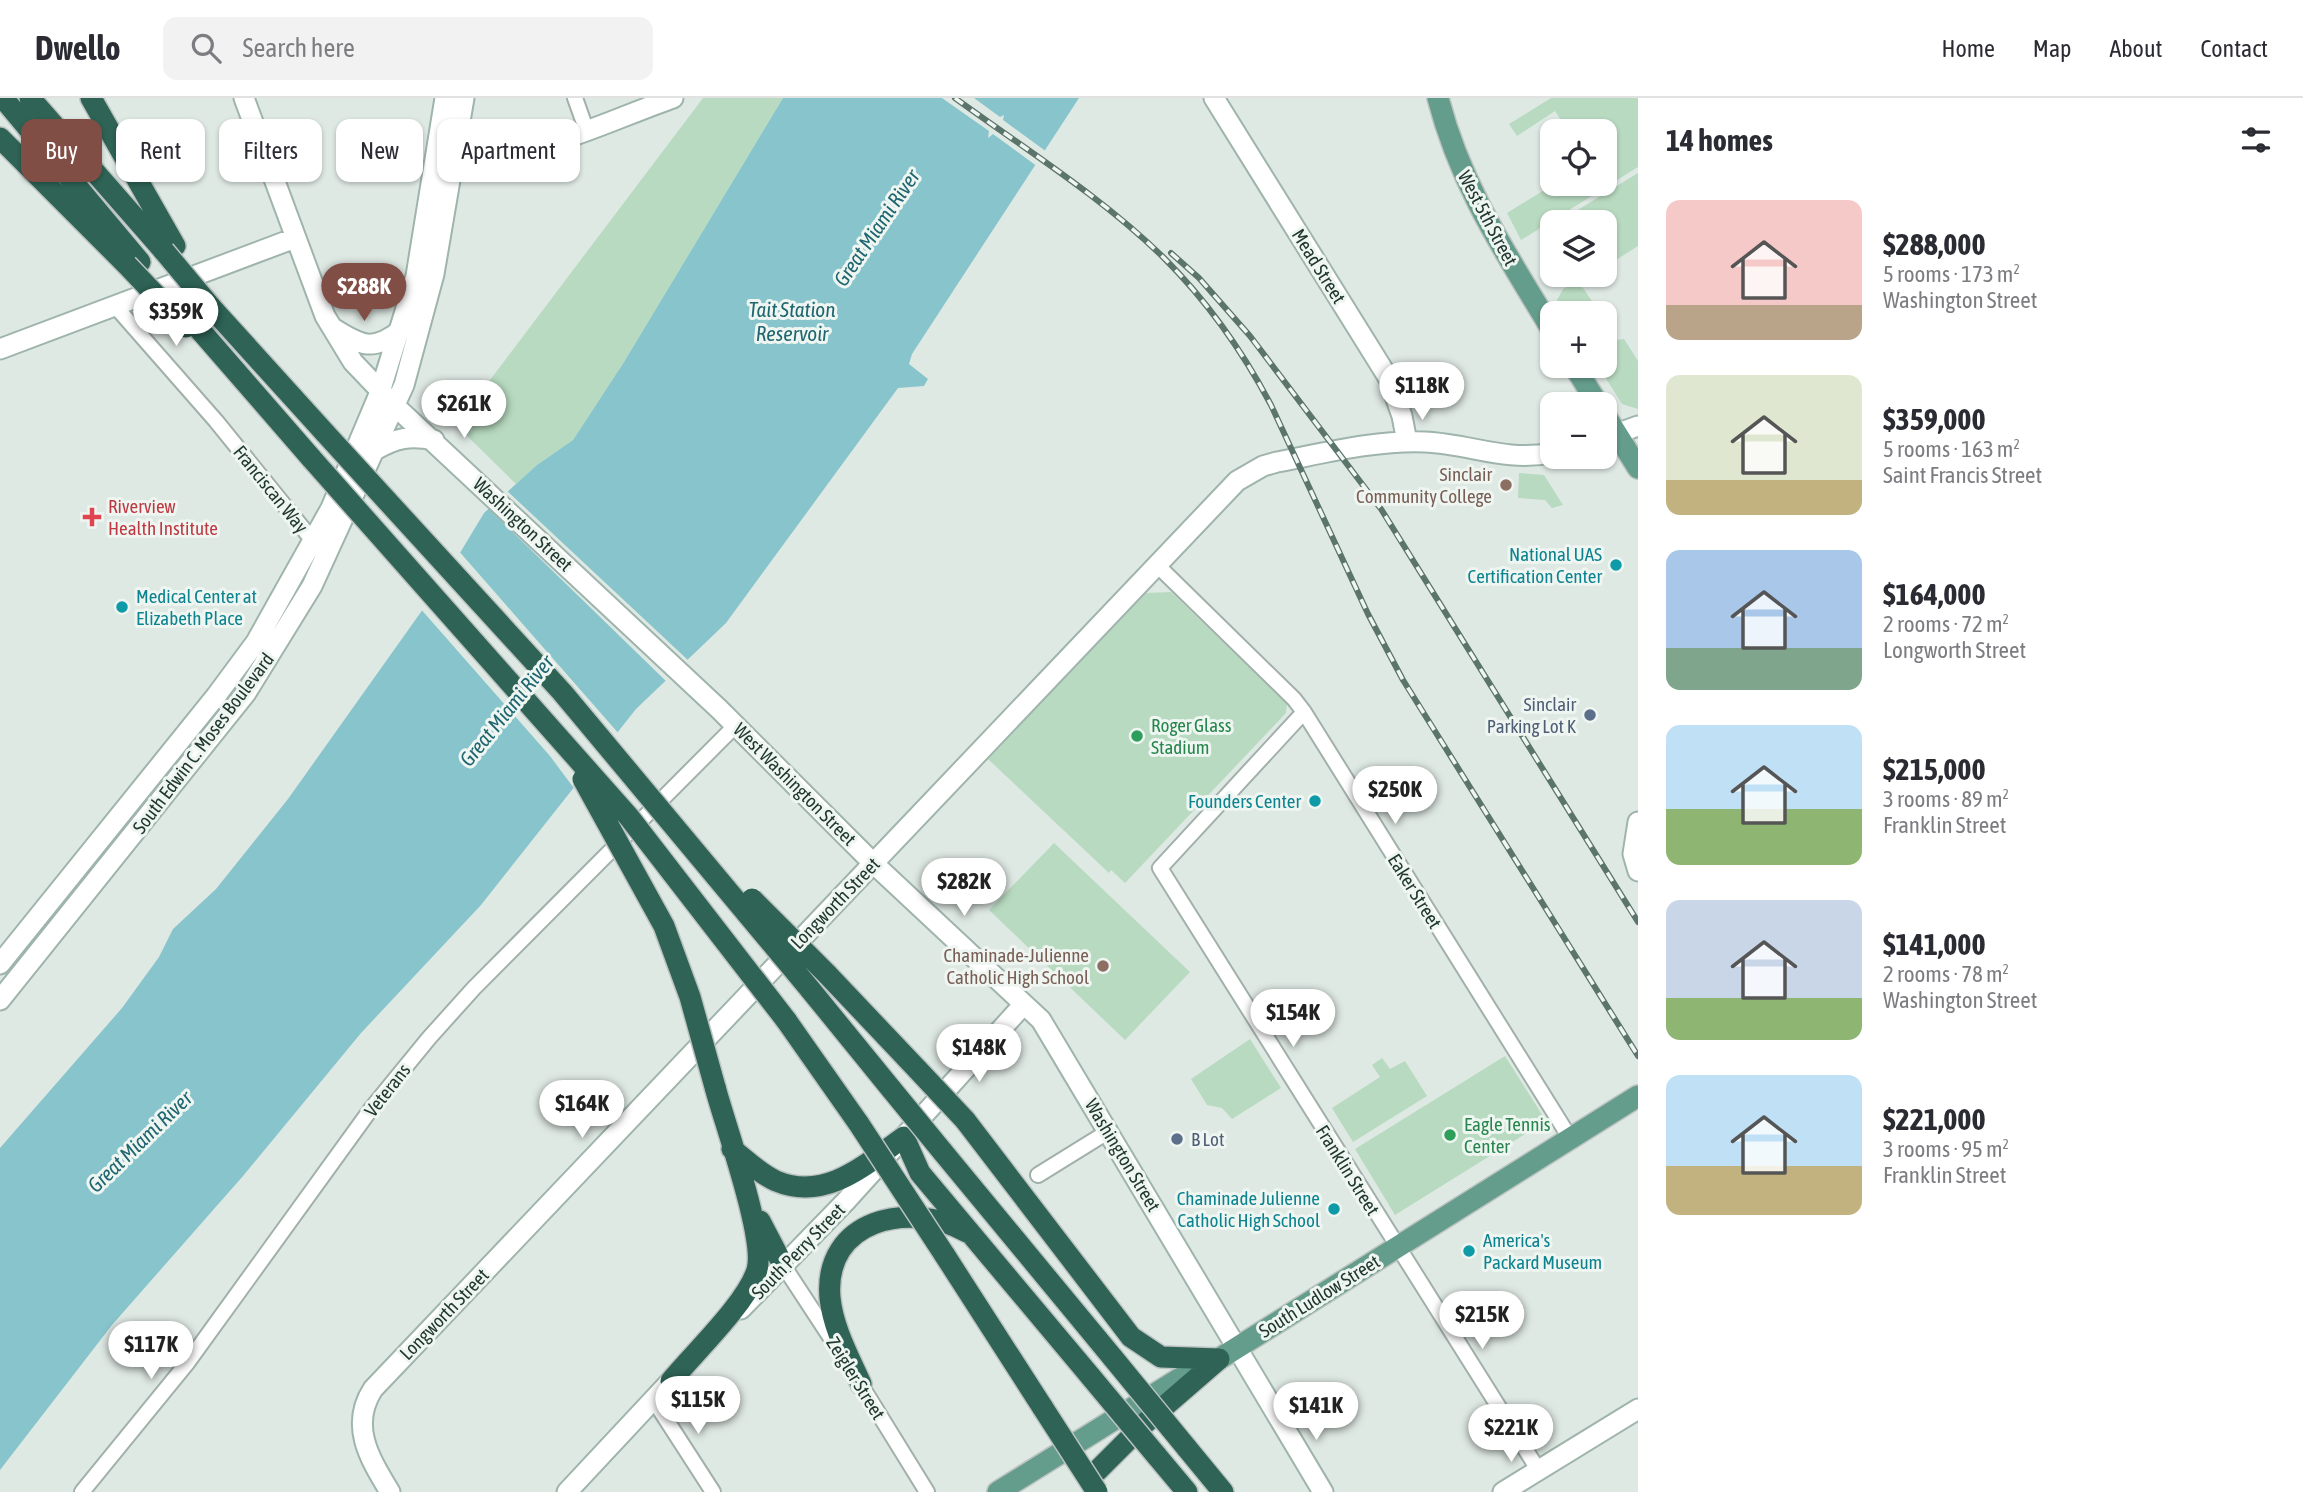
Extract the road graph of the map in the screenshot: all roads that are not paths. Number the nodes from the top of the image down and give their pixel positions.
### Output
1 (4, 98) edge
2 (30, 98) edge
3 (91, 98) edge
4 (244, 98) edge
5 (445, 98) edge
6 (464, 98) edge
7 (575, 98) edge
8 (673, 98) edge
9 (1214, 98) edge
10 (1438, 98) edge
11 (446, 119) edge
12 (458, 119) edge
13 (586, 129) junction
14 (580, 131) edge
15 (0, 138) edge
16 (0, 147) edge
17 (21, 159) edge
18 (21, 164) edge
19 (43, 182) edge
20 (440, 182) edge
21 (444, 182) edge
22 (295, 238) junction
23 (170, 249) junction
24 (134, 263) junction
25 (116, 307) junction
26 (1540, 310) edge
27 (330, 326) junction
28 (401, 330) junction
29 (0, 349) edge
30 (380, 391) junction
31 (395, 406) junction
32 (1638, 426) edge
33 (1617, 433) edge
34 (435, 441) junction
35 (1407, 442) junction
36 (1617, 442) edge
37 (375, 450) junction
38 (1540, 454) edge
39 (1638, 468) edge
40 (320, 549) junction
41 (1157, 565) junction
42 (226, 682) junction
43 (244, 695) junction
44 (719, 709) joint
45 (1304, 712) junction
46 (736, 725) junction
47 (560, 741) junction
48 (174, 748) junction
49 (191, 763) junction
50 (672, 820) junction
51 (1638, 822) edge
52 (873, 863) junction
53 (77, 868) junction
54 (1638, 871) edge
55 (94, 884) junction
56 (0, 964) edge
57 (0, 1000) edge
58 (1024, 1004) junction
59 (1638, 1096) edge
60 (1108, 1131) junction
61 (904, 1138) junction
62 (1570, 1138) junction
63 (732, 1149) junction
64 (1038, 1175) dead end
65 (742, 1180) junction
66 (968, 1233) junction
67 (1397, 1248) junction
68 (783, 1265) junction
69 (1237, 1347) junction
70 (1219, 1359) junction
71 (671, 1381) junction
72 (861, 1384) junction
73 (653, 1399) junction
74 (1638, 1409) edge
75 (1539, 1471) junction
76 (1097, 1482) edge
77 (82, 1492) edge
78 (390, 1492) edge
79 (567, 1492) edge
80 (713, 1492) edge
81 (927, 1492) edge
82 (999, 1492) edge
83 (1186, 1492) edge
84 (1223, 1492) edge
85 (1323, 1492) edge
86 (1503, 1492) edge

1 - 24 highway
2 - 23 highway
3 - 23 highway
4 - 22 street, Washington Street
5 - 11 street, South Edwin C. Moses Boulevard
6 - 12 street, South Edwin C. Moses Boulevard
7 - 13 street
8 - 13 street
9 - 35 street, Mead Street
10 - 26 main road, West 5th Street
13 - 14 street
15 - 17 highway
16 - 18 highway
19 - 24 highway
20 - 28 street, South Edwin C. Moses Boulevard
21 - 31 street, South Edwin C. Moses Boulevard
22 - 25 street
22 - 27 street, Washington Street
23 - 50 highway, bridge
24 - 47 highway, bridge
25 - 29 street
25 - 40 street, Franciscan Way
27 - 28 street
27 - 30 street, Washington Street
28 - 30 street, South Edwin C. Moses Boulevard
30 - 31 street, Washington Street
30 - 40 street, South Edwin C. Moses Boulevard
31 - 34 street, Washington Street
31 - 37 street, South Edwin C. Moses Boulevard
32 - 33 street
34 - 37 street
34 - 44 street, Washington Street
35 - 38 street, Longworth Street
35 - 41 street, Longworth Street
36 - 39 main road
37 - 40 street, South Edwin C. Moses Boulevard
40 - 42 street, South Edwin C. Moses Boulevard
40 - 43 street, South Edwin C. Moses Boulevard
41 - 45 street, Eaker Street
41 - 52 street, Longworth Street
42 - 43 street
42 - 48 street, South Edwin C. Moses Boulevard
43 - 49 street, South Edwin C. Moses Boulevard
44 - 46 street, West Washington Street
45 - 62 street, Eaker Street
45 - 67 street, Franklin Street
46 - 52 street, West Washington Street
46 - 77 street, Veterans
47 - 63 highway, bridge
47 - 76 highway, bridge
48 - 49 street
48 - 53 street, South Edwin C. Moses Boulevard
49 - 55 street, South Edwin C. Moses Boulevard
50 - 70 highway, bridge
50 - 84 highway, bridge
51 - 54 street
52 - 58 street, West Washington Street
52 - 78 street, Longworth Street
53 - 55 street
53 - 56 street, South Edwin C. Moses Boulevard
55 - 57 street, South Edwin C. Moses Boulevard
58 - 60 street, Washington Street
58 - 61 street, South Perry Street
59 - 62 main road, South Ludlow Street
60 - 64 street
60 - 69 street, Washington Street
61 - 63 highway
61 - 66 highway
61 - 68 street, South Perry Street
62 - 67 main road, South Ludlow Street
63 - 65 highway
65 - 68 highway
65 - 71 highway
66 - 72 highway
66 - 83 highway, bridge
67 - 69 main road, South Ludlow Street
67 - 75 street, Franklin Street
68 - 71 street, South Perry Street
68 - 72 street, Zeigler Street
69 - 70 main road, South Ludlow Street
69 - 85 street, Washington Street
70 - 76 highway
70 - 82 main road, South Ludlow Street
71 - 73 street, South Perry Street
72 - 81 street, Zeigler Street
73 - 79 street, South Perry Street
73 - 80 street
74 - 75 street
75 - 86 street

